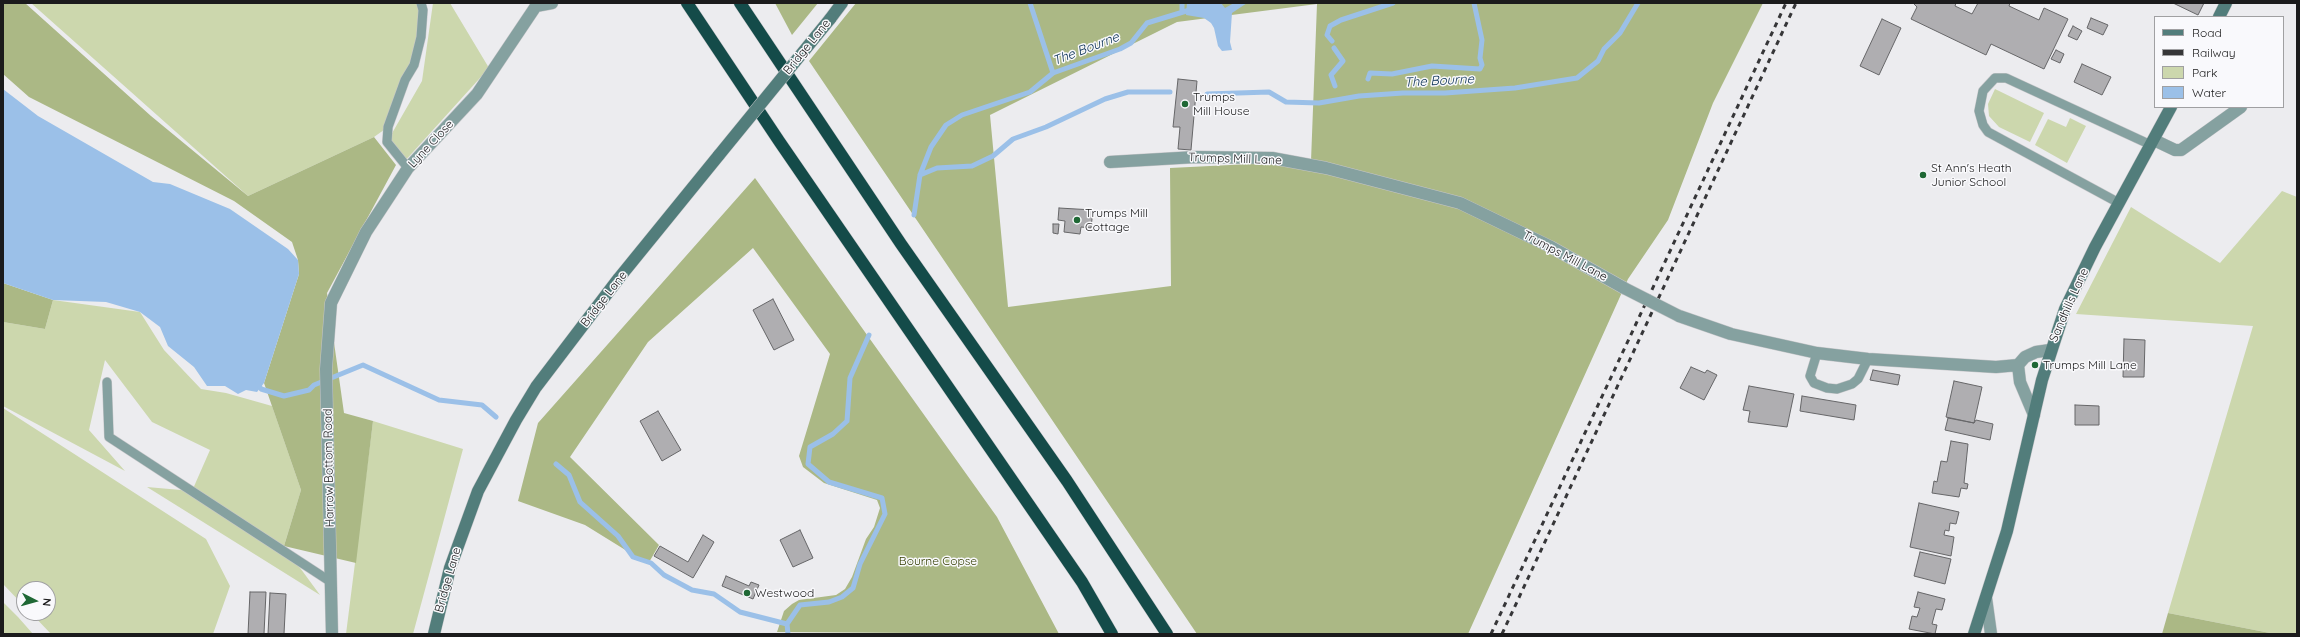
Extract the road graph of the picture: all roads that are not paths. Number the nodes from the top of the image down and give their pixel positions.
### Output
1 (421, 3) edge
2 (552, 3) edge
3 (687, 3) edge
4 (740, 3) edge
5 (842, 3) edge
6 (2226, 3) edge
7 (535, 5) edge
8 (2220, 16) edge
9 (2170, 108) edge
10 (2240, 108) edge
11 (2152, 143) junction
12 (1110, 162) dead end
13 (408, 168) junction
14 (2119, 204) junction
15 (331, 303) joint
16 (2050, 350) junction
17 (1817, 353) junction
18 (1868, 359) junction
19 (2018, 366) junction
20 (107, 382) dead end
21 (2034, 415) junction
22 (331, 582) junction
23 (1986, 598) junction
24 (332, 634) edge
25 (434, 634) edge
26 (1112, 634) edge
27 (1167, 634) edge
28 (1974, 634) edge
29 (1991, 634) edge

1 - 13 lane
2 - 7 street, Lyne Close
3 - 26 highway
4 - 27 highway
5 - 25 street, Bridge Lane, bridge
6 - 8 street
7 - 13 street, Lyne Close
9 - 11 street, Sandhills Lane
10 - 11 street
11 - 14 street, Sandhills Lane
11 - 14 lane
12 - 17 street, Trumps Mill Lane, bridge
13 - 15 street, Lyne Close
14 - 16 street, Sandhills Lane
15 - 22 street, Harrow Bottom Road
16 - 19 street
16 - 21 street, Sandhills Lane
17 - 18 street, Trumps Mill Lane
17 - 18 lane
18 - 19 street, Trumps Mill Lane
19 - 21 street
20 - 22 lane
21 - 23 street, Sandhills Lane
22 - 24 street, Harrow Bottom Road
23 - 28 street, Sandhills Lane
23 - 29 street

